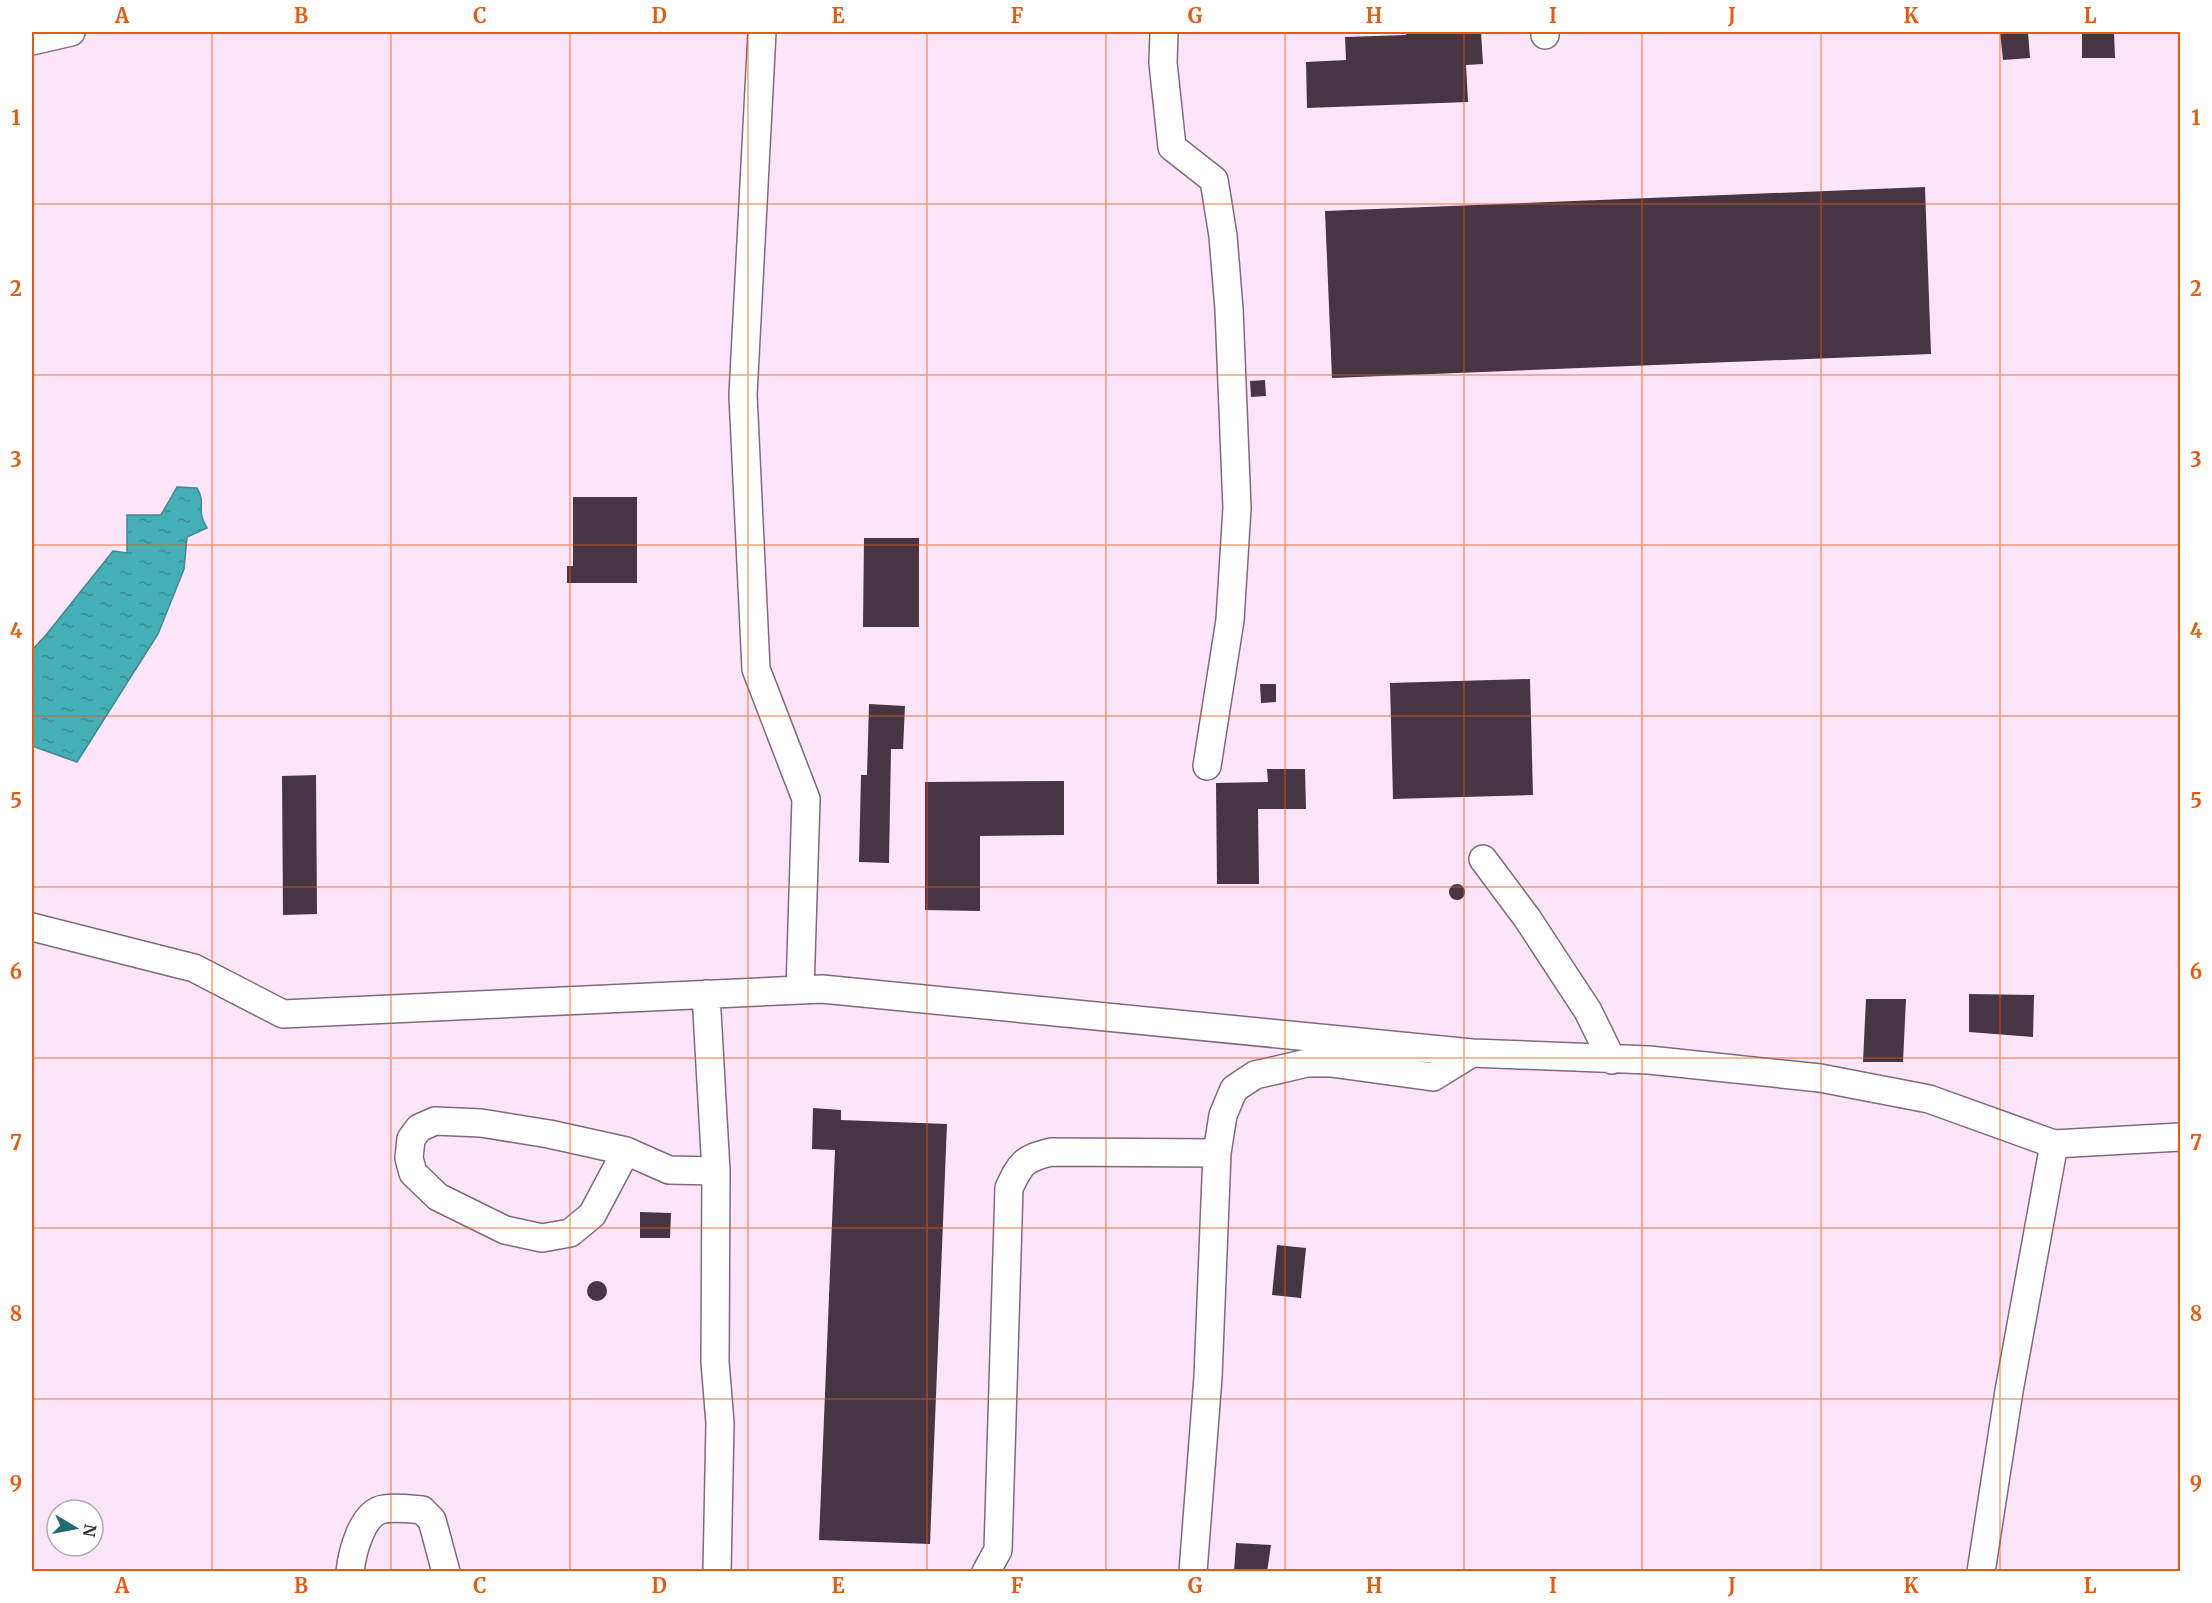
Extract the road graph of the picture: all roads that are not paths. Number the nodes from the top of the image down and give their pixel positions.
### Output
1 (71, 32) edge
2 (762, 32) edge
3 (1164, 32) edge
4 (32, 41) edge
5 (1207, 766) dead end
6 (1483, 859) dead end
7 (32, 927) edge
8 (800, 990) junction
9 (706, 994) junction
10 (1472, 1053) junction
11 (1612, 1060) junction
12 (2181, 1137) edge
13 (2054, 1144) junction
14 (626, 1151) junction
15 (1217, 1154) junction
16 (716, 1172) junction
17 (350, 1572) edge
18 (446, 1572) edge
19 (717, 1572) edge
20 (986, 1572) edge
21 (1192, 1572) edge
22 (1981, 1572) edge

1 - 4 street
2 - 8 street
3 - 5 street
6 - 11 street
7 - 9 street
8 - 9 street
8 - 10 street
9 - 16 street
10 - 11 street
10 - 15 street
11 - 13 street
12 - 13 street
13 - 22 street
14 - 14 street
14 - 16 street
15 - 20 street
15 - 21 street
16 - 19 street
17 - 18 street

